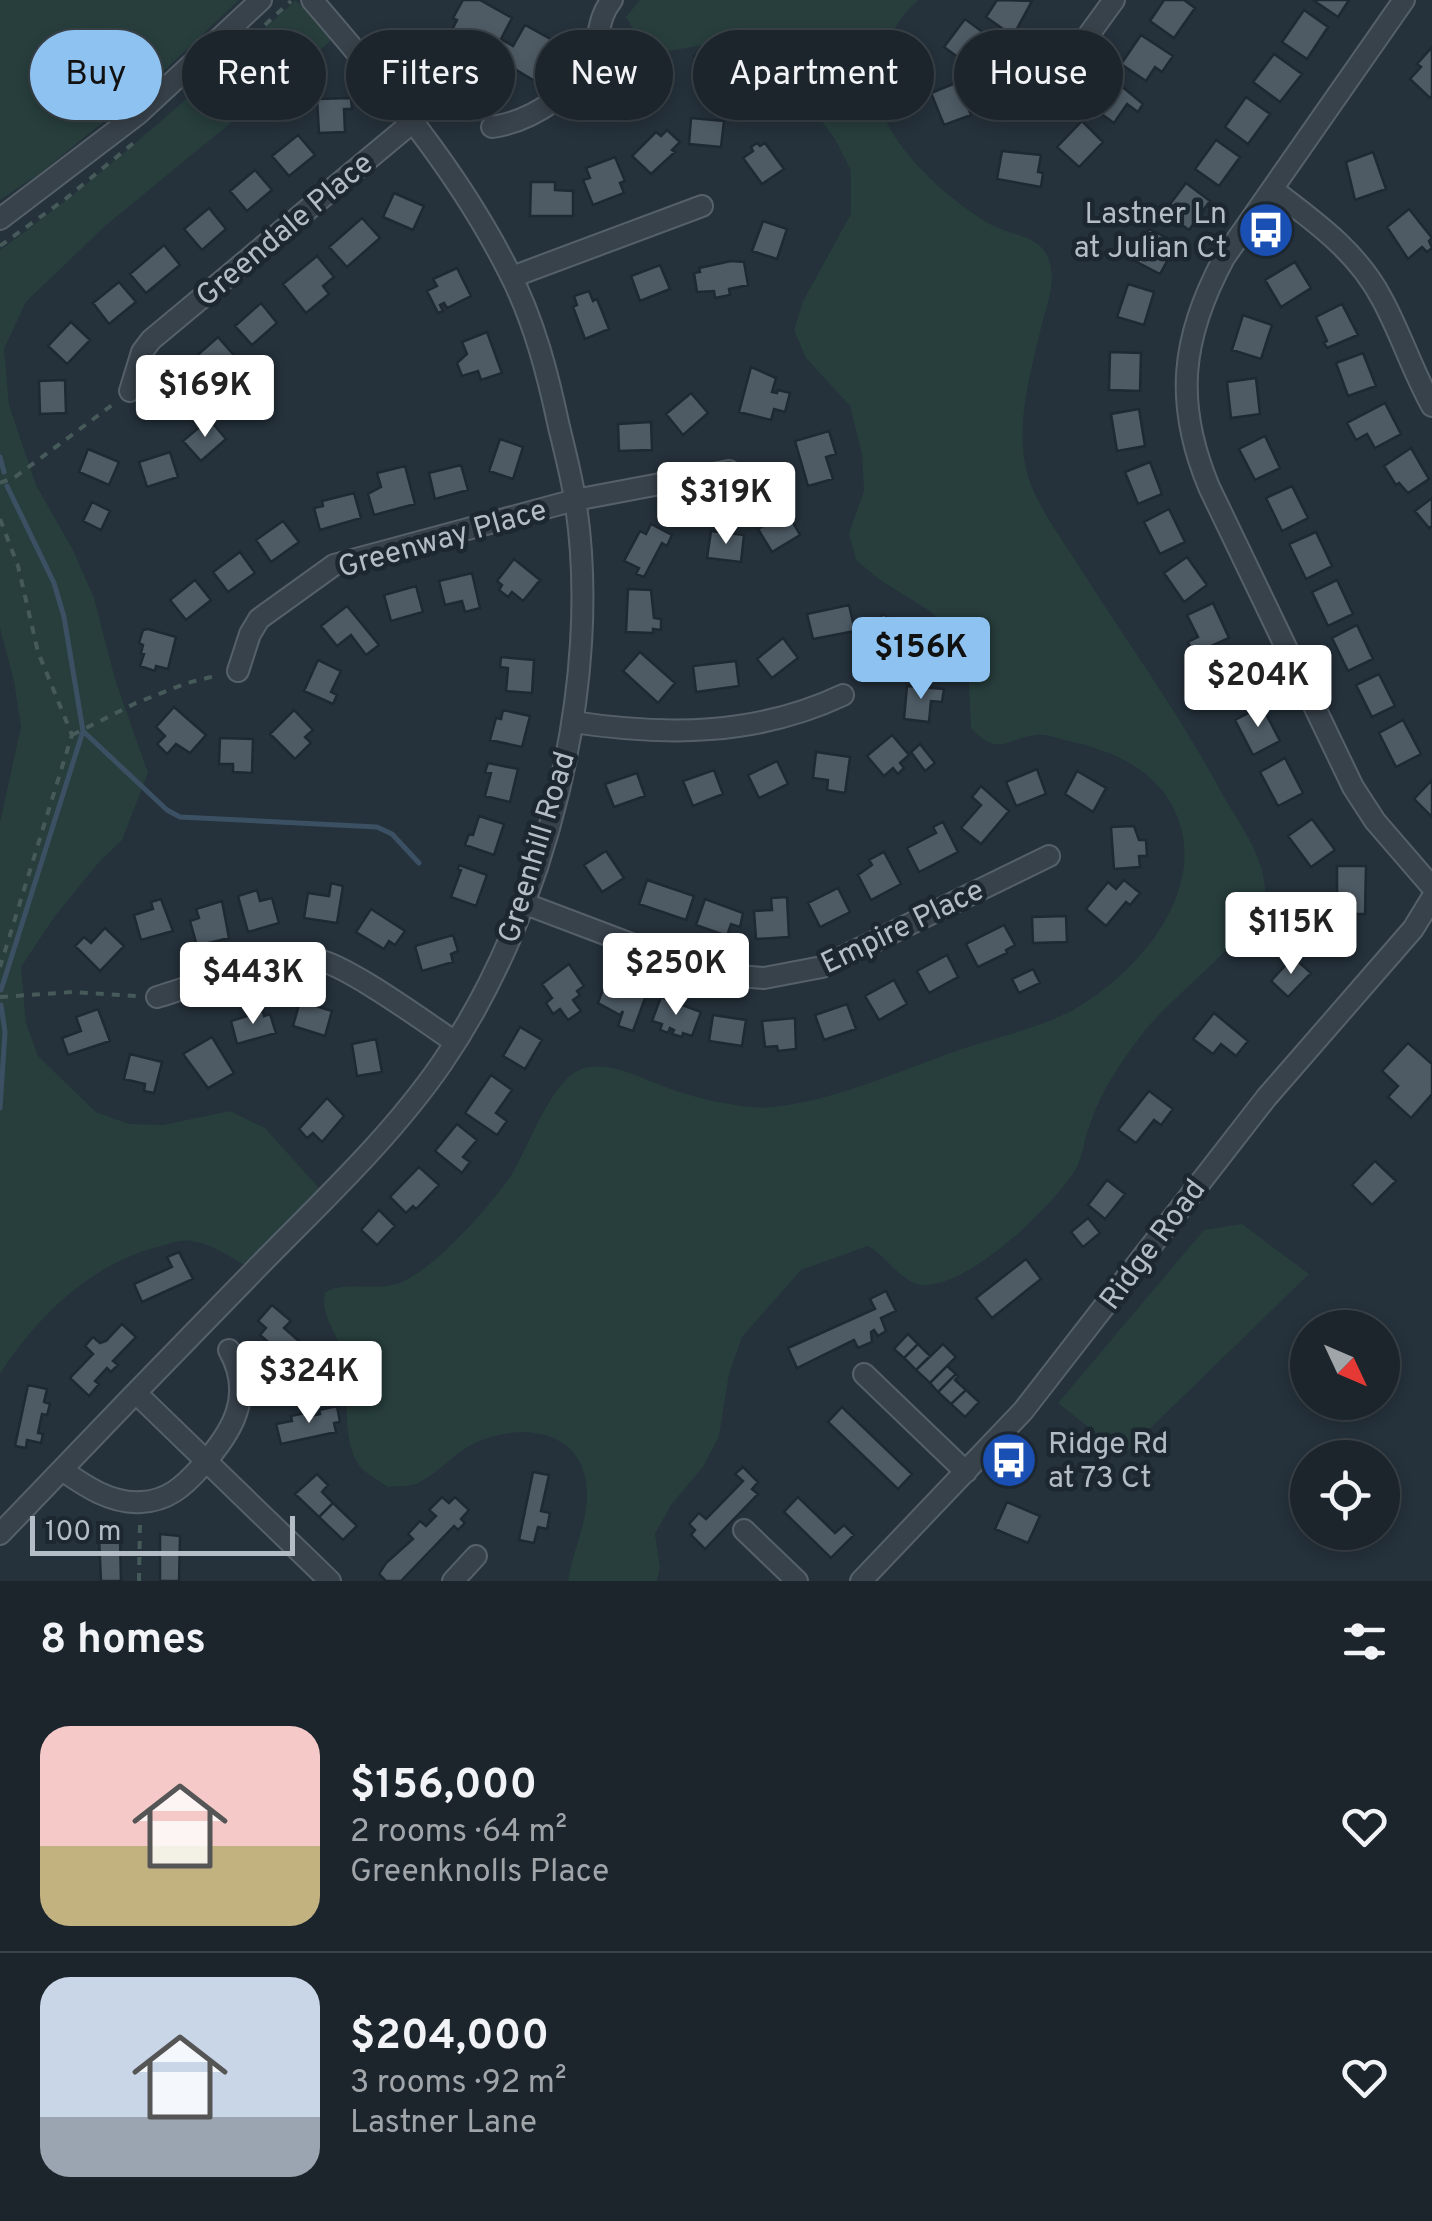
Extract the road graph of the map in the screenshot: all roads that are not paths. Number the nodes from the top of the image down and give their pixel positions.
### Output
1 (261, 0) edge
2 (312, 0) edge
3 (612, 0) edge
4 (1114, 0) edge
5 (1404, 0) edge
6 (1093, 30) edge
7 (346, 40) edge
8 (414, 120) joint
9 (492, 126) dead end
10 (1272, 190) junction
11 (702, 206) dead end
12 (0, 220) edge
13 (512, 276) junction
14 (130, 391) road end
15 (1432, 406) edge
16 (728, 472) dead end
17 (576, 500) junction
18 (238, 671) road end
19 (842, 696) dead end
20 (573, 722) junction
21 (1049, 856) dead end
22 (1432, 887) edge
23 (1432, 898) edge
24 (523, 904) junction
25 (157, 997) road end
26 (455, 1042) junction
27 (229, 1350) dead end
28 (864, 1374) dead end
29 (136, 1393) junction
30 (206, 1461) junction
31 (62, 1470) junction
32 (966, 1472) junction
33 (744, 1530) dead end
34 (0, 1534) edge
35 (476, 1556) dead end
36 (330, 1581) edge
37 (453, 1581) edge
38 (797, 1581) edge
39 (861, 1581) edge

1 - 12 street
2 - 7 street, Greenhill Road
3 - 9 street
4 - 6 street
5 - 10 street
8 - 13 street, Greenhill Road
8 - 14 street, Greendale Place
10 - 15 street
10 - 22 street
11 - 13 street
13 - 17 street, Greenhill Road
16 - 17 street, Greenway Place
17 - 18 street, Greenway Place
17 - 20 street, Greenhill Road
19 - 20 street
20 - 24 street, Greenhill Road
21 - 24 street, Empire Place
23 - 32 street, Ridge Road
24 - 26 street, Greenhill Road
25 - 26 street
26 - 29 street, Greenhill Road
27 - 30 street
28 - 32 street
29 - 30 street
29 - 31 street, Greenhill Road
30 - 31 street
30 - 36 street
31 - 34 street, Greenhill Road
32 - 39 street, Ridge Road
33 - 38 street
35 - 37 street

